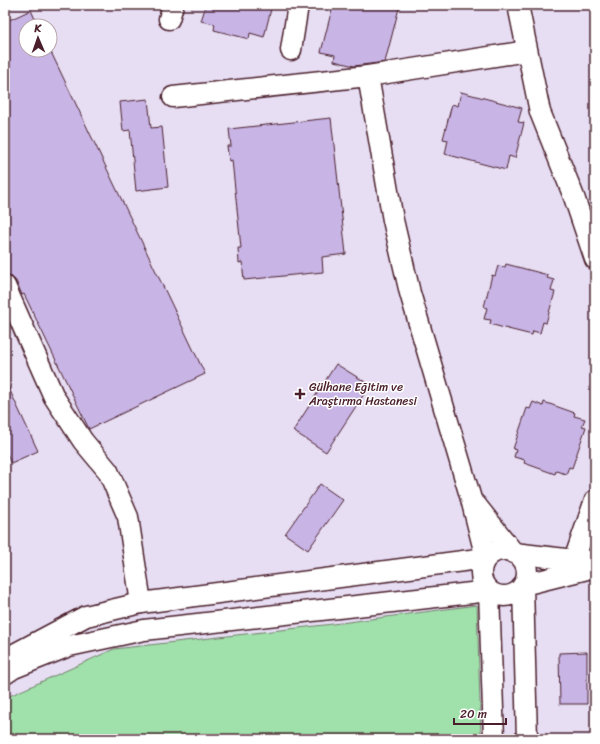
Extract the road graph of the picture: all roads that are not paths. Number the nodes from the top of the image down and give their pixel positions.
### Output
1 (298, 5) edge
2 (518, 5) edge
3 (291, 50) dead end
4 (527, 51) junction
5 (368, 76) junction
6 (172, 97) dead end
7 (595, 259) edge
8 (5, 286) edge
9 (471, 499) junction
10 (595, 500) edge
11 (514, 552) junction
12 (486, 558) junction
13 (574, 560) junction
14 (595, 561) edge
15 (595, 567) edge
16 (524, 585) junction
17 (489, 591) junction
18 (142, 603) junction
19 (5, 659) edge
20 (5, 674) edge
21 (494, 739) edge
22 (527, 739) edge

1 - 3 lane
2 - 4 lane
4 - 5 lane
4 - 7 lane
5 - 6 lane
5 - 9 lane
8 - 18 lane
9 - 11 lane
9 - 12 lane
10 - 13 lane
11 - 12 lane
11 - 13 lane
11 - 16 lane
12 - 17 lane
12 - 18 lane
13 - 14 lane
15 - 16 lane
16 - 17 lane
16 - 22 lane
17 - 20 lane
17 - 21 lane
18 - 19 lane

